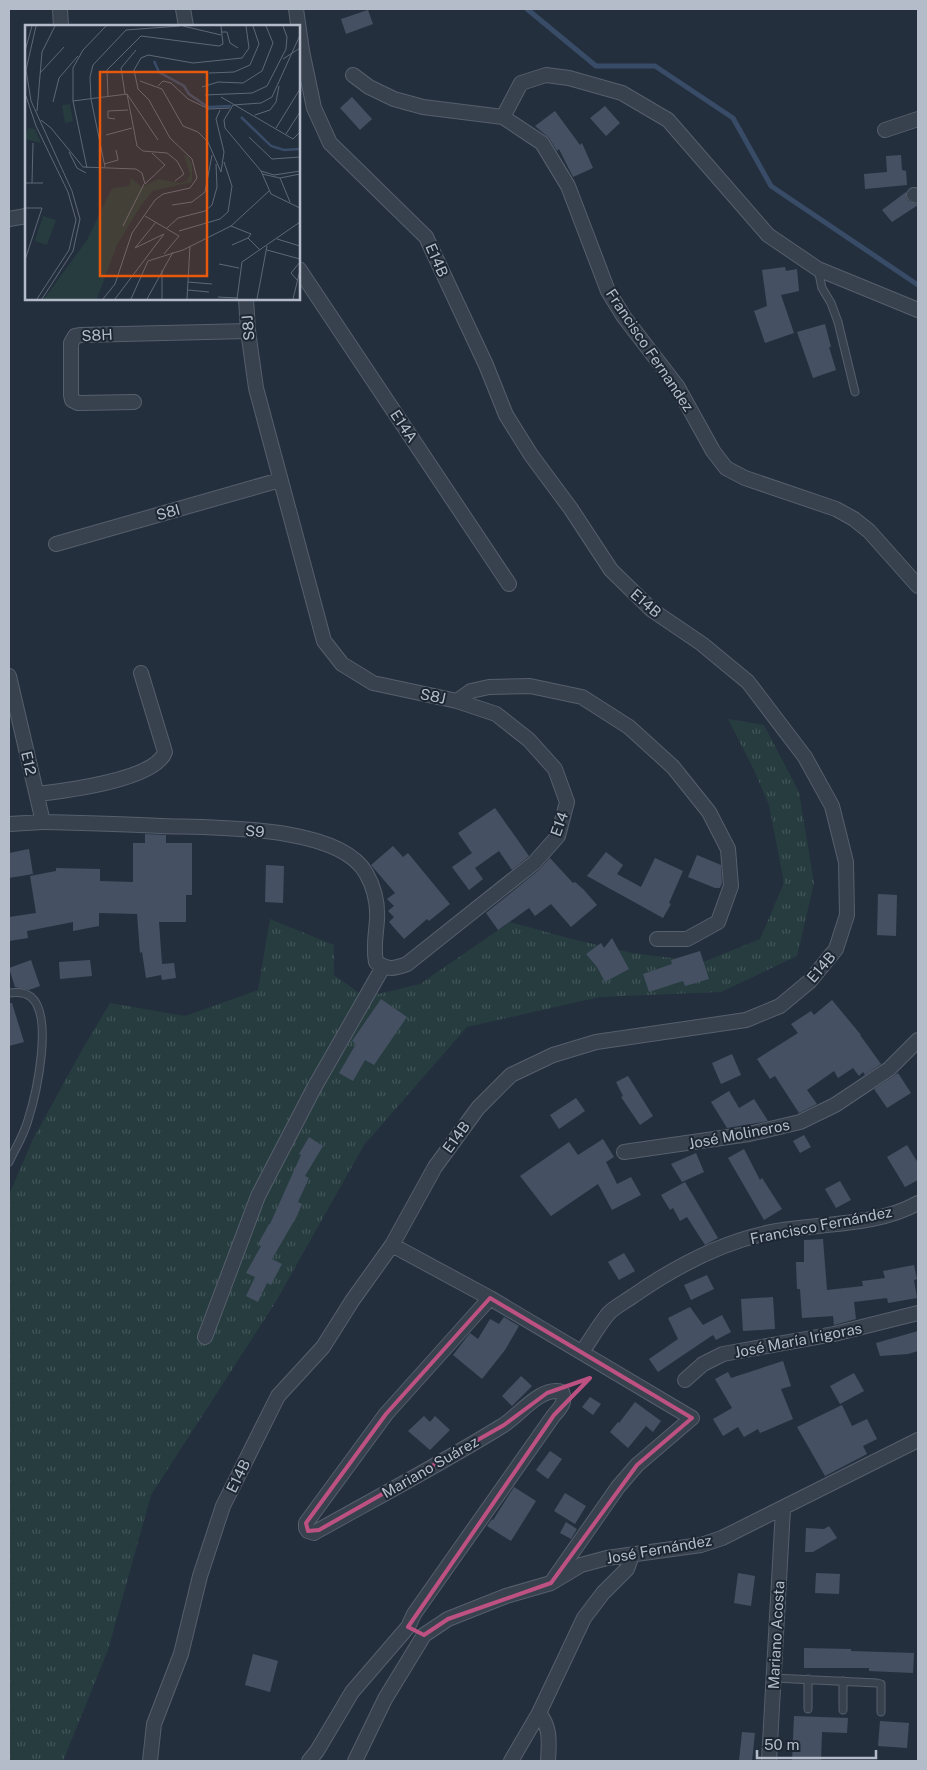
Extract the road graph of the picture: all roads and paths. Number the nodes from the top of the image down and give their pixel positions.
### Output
1 (60, 9) edge
2 (183, 9) edge
3 (296, 9) edge
4 (61, 25) edge
5 (186, 25) edge
6 (298, 25) edge
7 (300, 38) edge
8 (353, 76) dead end
9 (503, 117) junction
10 (918, 119) edge
11 (884, 130) dead end
12 (25, 216) edge
13 (9, 219) edge
14 (818, 269) junction
15 (300, 270) edge
16 (246, 300) edge
17 (918, 310) edge
18 (248, 331) junction
19 (854, 392) dead end
20 (134, 402) dead end
21 (280, 480) junction
22 (56, 544) dead end
23 (509, 584) dead end
24 (918, 586) edge
25 (141, 673) dead end
26 (9, 676) edge
27 (457, 701) junction
28 (37, 794) junction
29 (43, 822) junction
30 (9, 824) edge
31 (657, 939) dead end
32 (384, 967) junction
33 (9, 993) edge
34 (918, 1040) edge
35 (624, 1152) dead end
36 (9, 1162) edge
37 (918, 1203) edge
38 (392, 1245) junction
39 (490, 1298) junction
40 (918, 1313) edge
41 (205, 1338) dead end
42 (582, 1352) junction
43 (685, 1380) dead end
44 (918, 1440) edge
45 (783, 1508) junction
46 (632, 1555) junction
47 (551, 1583) junction
48 (408, 1627) junction
49 (424, 1634) junction
50 (774, 1678) junction
51 (808, 1679) junction
52 (843, 1681) junction
53 (808, 1709) dead end
54 (843, 1710) dead end
55 (880, 1712) dead end
56 (539, 1713) junction
57 (150, 1761) edge
58 (309, 1761) edge
59 (355, 1761) edge
60 (511, 1761) edge
61 (548, 1761) edge
62 (770, 1761) edge

1 - 4 street
2 - 5 street
3 - 6 street, E14B
7 - 38 street, E14B
8 - 9 street, Francisco Fernandez
9 - 14 street
9 - 24 street, Francisco Fernandez
10 - 11 street
12 - 13 street
14 - 17 street
14 - 19 lane
15 - 23 street, E14A
16 - 18 street, S8J
18 - 20 street, S8H
18 - 21 street, S8J
21 - 22 street, S8I
21 - 27 street, S8J
25 - 28 street
26 - 28 street, E12
27 - 31 street, S8J
27 - 32 street, E14
28 - 29 street, E12
29 - 30 street, S9
29 - 32 street, S9
32 - 41 street
33 - 36 lane
34 - 35 street, José Molineros
37 - 42 street, Francisco Fernández
38 - 39 street
38 - 57 street, E14B
39 - 42 street
39 - 48 street, Mariano Suárez
40 - 43 street, José María Irigoras
42 - 47 street
44 - 45 street, José Fernández
45 - 46 street, José Fernández
45 - 50 street, Mariano Acosta
46 - 47 street, José Fernández
46 - 56 street
47 - 49 street, José Fernández
48 - 49 street
48 - 58 street
49 - 59 street
50 - 51 lane
50 - 62 street, Mariano Acosta
51 - 52 lane
51 - 53 lane
52 - 54 lane
52 - 55 lane
56 - 60 street
56 - 61 street

